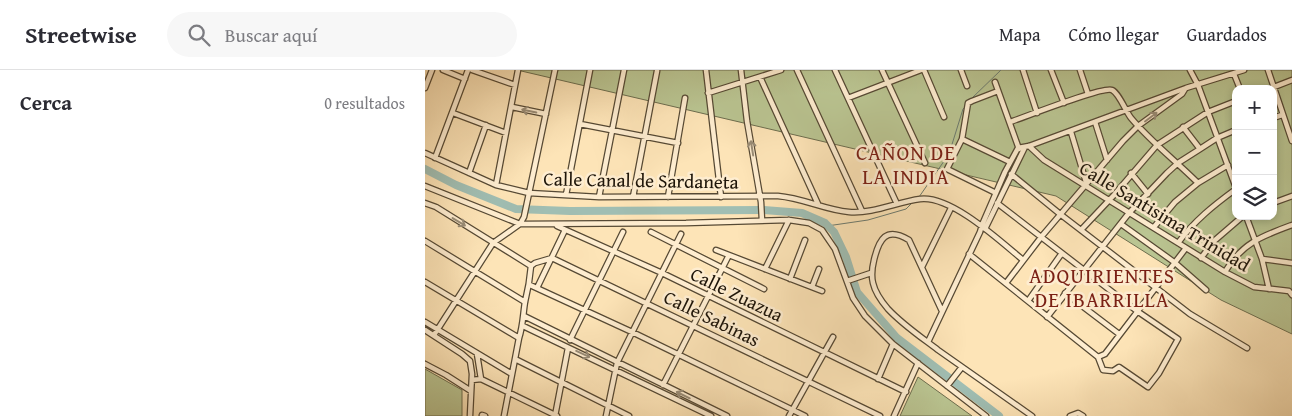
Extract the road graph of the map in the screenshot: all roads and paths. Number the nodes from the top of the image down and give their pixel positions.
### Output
1 (432, 70) edge
2 (443, 70) edge
3 (470, 70) edge
4 (518, 70) edge
5 (555, 70) edge
6 (591, 70) edge
7 (624, 70) edge
8 (706, 70) edge
9 (741, 70) edge
10 (781, 70) edge
11 (797, 70) edge
12 (835, 70) edge
13 (882, 70) edge
14 (923, 70) edge
15 (961, 70) edge
16 (1023, 70) edge
17 (1051, 70) edge
18 (1080, 70) edge
19 (1190, 70) edge
20 (1244, 70) edge
21 (1268, 70) edge
22 (657, 71) dead end
23 (1234, 74) junction
24 (760, 77) junction
25 (465, 79) junction
26 (1292, 80) edge
27 (887, 82) junction
28 (995, 82) dead end
29 (743, 83) junction
30 (515, 85) junction
31 (1198, 85) junction
32 (1238, 85) edge
33 (1270, 85) edge
34 (967, 86) dead end
35 (1277, 86) edge
36 (425, 88) edge
37 (1186, 88) junction
38 (998, 91) junction
39 (708, 93) junction
40 (1088, 94) junction
41 (685, 98) dead end
42 (848, 98) junction
43 (1157, 100) junction
44 (1064, 103) junction
45 (1232, 103) edge
46 (1277, 103) edge
47 (512, 107) junction
48 (1164, 107) junction
49 (1125, 111) junction
50 (1208, 112) junction
51 (453, 113) junction
52 (1037, 113) junction
53 (546, 114) junction
54 (1282, 115) junction
55 (944, 117) dead end
56 (1277, 117) edge
57 (1010, 122) junction
58 (1095, 122) junction
59 (580, 124) junction
60 (486, 125) junction
61 (1138, 126) junction
62 (1183, 127) junction
63 (612, 130) junction
64 (1071, 132) junction
65 (1232, 132) edge
66 (507, 133) junction
67 (645, 136) junction
68 (1217, 138) junction
69 (962, 139) junction
70 (1292, 141) edge
71 (677, 142) junction
72 (1157, 145) junction
73 (1027, 147) junction
74 (1200, 149) junction
75 (1020, 150) junction
76 (425, 153) edge
77 (435, 158) junction
78 (1107, 160) junction
79 (1010, 162) junction
80 (925, 163) dead end
81 (1178, 164) junction
82 (1228, 165) junction
83 (469, 173) junction
84 (1131, 173) junction
85 (1011, 174) junction
86 (1232, 177) edge
87 (1198, 183) junction
88 (496, 184) junction
89 (1085, 184) junction
90 (425, 186) edge
91 (996, 192) junction
92 (1232, 192) edge
93 (529, 193) junction
94 (1148, 194) junction
95 (566, 195) junction
96 (1292, 196) edge
97 (599, 197) junction
98 (633, 197) junction
99 (668, 197) junction
100 (721, 197) junction
101 (760, 199) junction
102 (1108, 201) junction
103 (1277, 202) edge
104 (425, 203) edge
105 (997, 203) junction
106 (818, 204) junction
107 (897, 204) junction
108 (951, 208) junction
109 (862, 211) junction
110 (1129, 213) junction
111 (1060, 214) junction
112 (762, 219) junction
113 (789, 220) junction
114 (1238, 220) edge
115 (1247, 220) edge
116 (520, 224) junction
117 (1121, 224) junction
118 (555, 225) junction
119 (1292, 225) edge
120 (983, 227) junction
121 (1154, 227) junction
122 (565, 230) junction
123 (1081, 230) junction
124 (623, 232) dead end
125 (651, 232) dead end
126 (681, 234) dead end
127 (1042, 236) junction
128 (805, 240) dead end
129 (1254, 240) junction
130 (425, 241) edge
131 (493, 243) junction
132 (1178, 243) junction
133 (676, 244) junction
134 (1103, 246) junction
135 (1186, 248) junction
136 (716, 250) dead end
137 (614, 251) junction
138 (1062, 253) junction
139 (969, 254) junction
140 (729, 255) junction
141 (552, 258) junction
142 (1201, 258) junction
143 (1262, 259) junction
144 (1023, 260) junction
145 (1174, 262) junction
146 (1292, 263) edge
147 (531, 266) junction
148 (922, 268) junction
149 (723, 269) junction
150 (765, 269) junction
151 (819, 269) dead end
152 (1084, 269) junction
153 (474, 271) junction
154 (1225, 272) junction
155 (662, 273) junction
156 (871, 273) junction
157 (790, 279) junction
158 (599, 280) junction
159 (849, 280) junction
160 (425, 282) edge
161 (1006, 283) junction
162 (530, 285) junction
163 (812, 287) junction
164 (537, 288) junction
165 (1155, 288) junction
166 (764, 289) dead end
167 (1269, 289) junction
168 (1207, 290) dead end
169 (823, 291) dead end
170 (1291, 292) edge
171 (1065, 293) junction
172 (709, 297) junction
173 (456, 301) junction
174 (1028, 301) junction
175 (525, 302) junction
176 (647, 303) junction
177 (584, 309) junction
178 (942, 311) junction
179 (1137, 311) junction
180 (524, 316) junction
181 (1047, 317) junction
182 (425, 322) edge
183 (523, 326) junction
184 (694, 326) junction
185 (425, 330) edge
186 (437, 330) junction
187 (632, 332) junction
188 (1119, 334) junction
189 (434, 335) junction
190 (833, 337) dead end
191 (519, 338) junction
192 (570, 340) junction
193 (928, 342) junction
194 (893, 344) junction
195 (568, 348) junction
196 (1247, 348) dead end
197 (477, 354) junction
198 (824, 354) junction
199 (680, 355) junction
200 (1098, 357) junction
201 (515, 360) junction
202 (617, 363) junction
203 (918, 363) junction
204 (425, 364) edge
205 (960, 369) junction
206 (616, 370) junction
207 (512, 374) junction
208 (481, 379) junction
209 (878, 379) junction
210 (472, 380) junction
211 (808, 382) junction
212 (561, 383) junction
213 (948, 384) junction
214 (663, 385) junction
215 (471, 391) junction
216 (509, 392) junction
217 (906, 392) junction
218 (609, 406) junction
219 (793, 410) junction
220 (470, 416) edge
221 (504, 416) edge
222 (556, 416) edge
223 (606, 416) edge
224 (629, 416) edge
225 (711, 416) edge
226 (727, 416) edge
227 (789, 416) edge
228 (805, 416) edge
229 (880, 416) edge
230 (893, 416) edge
231 (986, 416) edge
232 (1032, 416) edge
233 (1070, 416) edge
234 (1083, 416) edge

1 - 36 street
2 - 25 street
3 - 25 street
3 - 30 street
4 - 30 street
5 - 53 street
6 - 59 street
7 - 63 street
8 - 39 street
9 - 29 street
10 - 24 street
11 - 109 street
12 - 42 street
13 - 27 street
14 - 27 street
14 - 55 street
15 - 34 street
16 - 52 street
17 - 44 street
18 - 40 street
19 - 31 street
20 - 23 street
21 - 33 street
22 - 67 street
23 - 31 street
23 - 32 street
24 - 29 street
24 - 106 street
25 - 51 street
26 - 35 street
27 - 42 street
27 - 80 street
28 - 38 street
29 - 39 street
101 -> 29 street
30 - 47 street
31 - 37 street
31 - 50 street
37 - 43 street
37 - 48 street
38 - 57 street
38 - 69 street
39 - 100 street
40 - 44 street
40 - 49 street
41 - 71 street
42 - 107 street
43 - 48 street
43 - 49 street
44 - 52 street
45 - 50 street
46 - 54 street
53 -> 47 street
47 - 66 street
61 -> 48 street
49 - 58 street
49 - 61 street
50 - 62 street
50 - 68 street
51 - 60 street
51 - 77 street
52 - 57 street
53 - 93 street
54 - 56 street
54 - 70 street
57 - 75 street
58 - 64 street
58 - 78 street
59 - 63 street
59 - 95 street
60 - 66 street
60 - 83 street
61 - 72 street
61 - 78 street
62 - 72 street
62 - 74 street
63 - 67 street
63 - 97 street
64 - 73 street
64 - 89 street
65 - 68 street
66 - 88 street
67 - 71 street
67 - 98 street
68 - 74 street
68 - 82 street
69 - 79 street
69 - 91 street
71 - 99 street
72 - 81 street
72 - 84 street
73 - 75 street
73 - 89 street, Calle Santisima Trinidad
74 - 81 street
75 - 79 street
75 - 85 street
76 - 77 street, Calle Canal de Sardaneta
77 - 83 street, Calle Canal de Sardaneta
78 - 89 street
79 - 91 street
81 - 87 street
81 - 94 street
82 - 86 street
82 - 87 street
83 - 88 street, Calle Canal de Sardaneta
84 - 94 street
84 - 102 street
85 - 105 street
85 - 111 street
87 - 121 street
88 - 93 street, Calle Canal de Sardaneta
89 - 102 street, Calle Santisima Trinidad
89 - 111 street
90 - 116 street
91 - 120 street
92 - 132 street
93 - 95 street, Calle Canal de Sardaneta
93 - 116 street
94 - 110 street
95 - 97 street, Calle Canal de Sardaneta
96 - 103 street
97 - 98 street, Calle Canal de Sardaneta
98 - 99 street, Calle Canal de Sardaneta
99 - 100 street, Calle Canal de Sardaneta
100 - 101 street, Calle Canal de Sardaneta
101 - 106 street, Calle Canal de Sardaneta
101 - 112 street
102 - 110 street, Calle Santisima Trinidad
102 - 123 street
104 -> 131 street
105 - 120 street
105 - 127 street
106 - 109 street, Calle Canal de Sardaneta
107 - 108 street, Calle Canal de Sardaneta
107 - 109 street, Calle Canal de Sardaneta
108 - 120 street
108 - 148 street
110 - 117 street
110 - 121 street, Calle Santisima Trinidad
111 - 123 street
111 - 127 street
112 - 113 street
112 - 118 street
113 - 150 street
113 - 159 street
114 - 142 street
115 - 129 street
116 - 118 street
116 - 131 street
117 - 134 street
117 - 145 street
118 - 122 street, Calle Zuazua
119 - 129 street
120 - 139 street
120 - 144 street
121 - 132 street, Calle Santisima Trinidad
122 - 137 street, Calle Zuazua
122 - 141 street
123 - 134 street
124 - 137 street
125 - 133 street
126 - 133 street
127 - 138 street
127 - 144 street
128 - 157 street
129 - 143 street
129 - 154 street
130 - 153 street
131 - 147 street
131 - 153 street
132 - 135 street, Calle Santisima Trinidad
133 - 149 street
133 - 155 street
134 - 152 street
134 - 165 street
135 - 142 street, Calle Santisima Trinidad
135 - 145 street
136 - 140 street
137 - 155 street, Calle Zuazua
137 - 158 street
138 - 152 street
138 - 174 street
139 - 161 street
139 - 178 street
140 - 149 street
140 - 150 street
141 - 147 street
141 - 158 street, Calle Sabinas
141 - 164 street
142 - 154 street, Calle Santisima Trinidad
143 - 146 street
143 - 167 street
144 - 161 street
145 - 165 street
145 - 168 street
147 - 162 street
148 - 156 street
148 - 178 street
149 - 166 street
149 - 172 street
150 - 157 street
151 - 163 street
152 - 171 street
152 - 179 street
153 - 173 street
153 - 175 street
154 - 167 street, Calle Santisima Trinidad
155 - 172 street, Calle Zuazua
155 - 176 street
156 - 159 street
156 - 193 street
157 - 163 street
158 - 176 street, Calle Sabinas
158 - 177 street
159 - 194 street
160 - 173 street
161 - 174 street
162 - 164 street
162 - 175 street
163 - 169 street
164 - 177 street
165 - 179 street
165 - 196 street
167 - 170 street, Calle Santisima Trinidad
171 - 181 street
171 - 188 street
172 - 184 street
172 - 198 street, Calle Zuazua
173 - 186 street
173 - 191 street
174 - 181 street
175 - 180 street
176 - 184 street, Calle Sabinas
176 - 187 street
177 - 187 street
177 - 192 street
178 - 193 street
179 - 188 street
179 - 200 street
180 - 183 street
180 - 192 street
181 - 200 street
182 - 186 street
183 - 191 street
183 - 195 street
184 - 199 street
184 - 211 street, Calle Sabinas
185 - 189 street
186 - 189 street
186 - 197 street
187 - 199 street
187 - 202 street
188 - 200 street
189 - 210 street
190 - 198 street
191 - 201 street
192 - 202 street
193 - 205 street
194 - 203 street
194 - 209 street
195 -> 206 street
195 - 212 street
197 - 207 street
197 - 208 street
198 - 209 street, Calle Zuazua
198 - 211 street
199 - 214 street
199 - 219 street
201 - 207 street
201 - 212 street
202 - 206 street
202 - 214 street
203 - 213 street
203 - 217 street
204 - 215 street
205 - 213 street
205 - 232 street
206 - 218 street
206 - 225 street
207 - 216 street
208 - 210 street
208 - 216 street
209 - 217 street, Calle Zuazua
210 - 215 street
211 - 219 street
211 - 229 street, Calle Sabinas
212 - 218 street
212 - 222 street
213 - 231 street
226 -> 214 street
215 - 220 street
216 - 221 street
216 - 222 street
217 - 230 street
218 - 223 street
218 - 224 street
219 - 227 street
219 - 228 street
233 - 234 street

